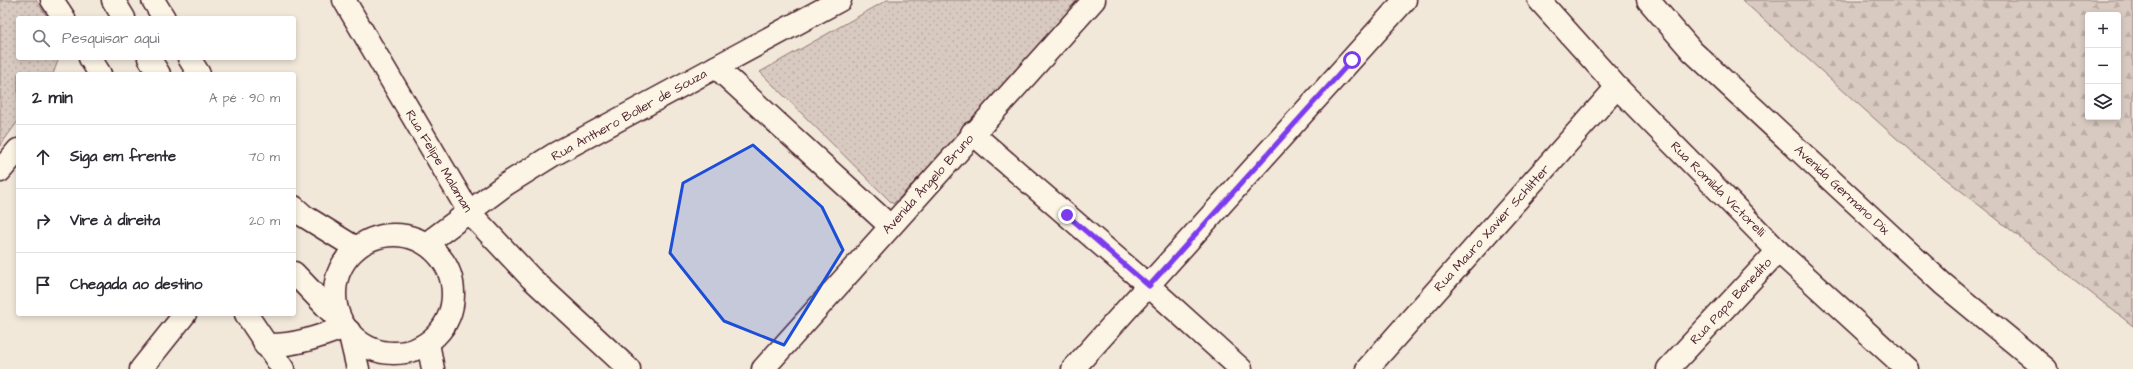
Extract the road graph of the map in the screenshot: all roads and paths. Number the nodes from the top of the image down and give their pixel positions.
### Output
1 (52, 0) edge
2 (113, 0) edge
3 (153, 0) edge
4 (840, 0) edge
5 (1094, 0) edge
6 (1405, 0) edge
7 (1540, 0) edge
8 (1648, 0) edge
9 (346, 1) edge
10 (808, 8) edge
11 (63, 16) edge
12 (123, 16) edge
13 (163, 16) edge
14 (150, 60) edge
15 (190, 60) edge
16 (716, 67) junction
17 (158, 72) edge
18 (198, 72) edge
19 (1617, 87) junction
20 (972, 133) junction
21 (16, 152) edge
22 (0, 172) edge
23 (296, 209) edge
24 (468, 212) junction
25 (890, 226) junction
26 (426, 244) junction
27 (356, 248) junction
28 (1778, 251) junction
29 (296, 275) edge
30 (1149, 286) junction
31 (183, 316) edge
32 (247, 316) edge
33 (345, 327) junction
34 (428, 343) junction
35 (265, 345) junction
36 (142, 369) edge
37 (283, 369) edge
38 (358, 369) edge
39 (433, 369) edge
40 (629, 369) edge
41 (763, 369) edge
42 (1073, 369) edge
43 (1241, 369) edge
44 (1367, 369) edge
45 (1668, 369) edge
46 (1907, 369) edge
47 (2046, 369) edge

1 - 11 street
2 - 12 street
3 - 13 street
4 - 10 street, Rua Anthero Boller de Souza
5 - 20 street, Avenida Ângelo Bruno
6 - 30 street
7 - 19 street, Rua Romilda Victorelli
8 - 47 street, Avenida Germano Dix
9 - 24 street, Rua Felipe Malaman
10 - 16 street, Rua Anthero Boller de Souza
14 - 17 street
15 - 18 street
16 - 24 street, Rua Anthero Boller de Souza
16 - 25 street
19 - 28 street, Rua Romilda Victorelli
19 - 44 street, Rua Mauro Xavier Schlitter
20 - 25 street, Avenida Ângelo Bruno
20 - 30 street
21 - 22 street
23 - 27 street
24 - 26 street, Rua Anthero Boller de Souza
24 - 40 street, Rua Felipe Malaman
25 - 41 street, Avenida Ângelo Bruno
26 - 27 street
26 - 34 street
27 - 33 street
28 - 45 street, Rua Papa Benedito
28 - 46 street, Rua Romilda Victorelli
29 - 33 street
30 - 42 street
30 - 43 street
31 - 36 street
32 - 35 street
33 - 34 street
33 - 35 street
33 - 38 street
34 - 39 street
35 - 37 street

